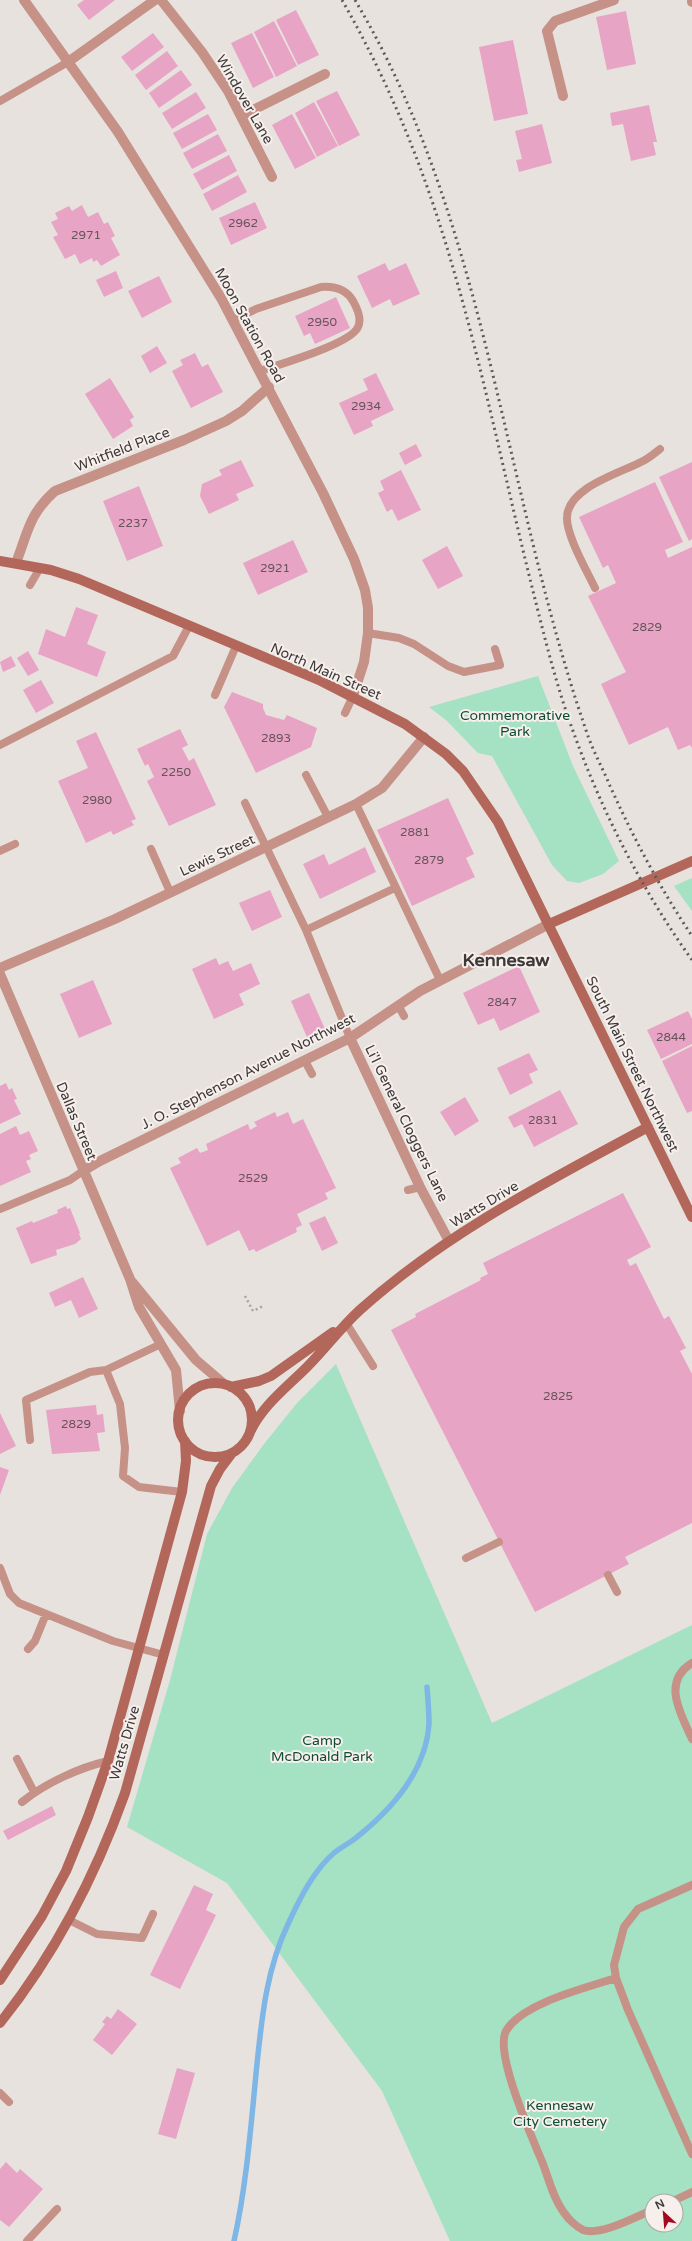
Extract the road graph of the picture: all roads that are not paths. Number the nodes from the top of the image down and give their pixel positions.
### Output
1 (24, 0) edge
2 (155, 0) edge
3 (160, 0) edge
4 (614, 0) edge
5 (68, 62) junction
6 (325, 74) dead end
7 (563, 96) dead end
8 (0, 101) edge
9 (241, 116) junction
10 (272, 177) dead end
11 (233, 320) junction
12 (260, 371) junction
13 (269, 387) junction
14 (660, 449) dead end
15 (0, 561) edge
16 (16, 562) junction
17 (40, 568) junction
18 (30, 585) dead end
19 (595, 588) dead end
20 (189, 626) junction
21 (368, 633) junction
22 (236, 646) junction
23 (495, 649) dead end
24 (215, 695) dead end
25 (353, 696) junction
26 (345, 712) dead end
27 (424, 737) junction
28 (0, 745) edge
29 (306, 775) dead end
30 (245, 803) dead end
31 (356, 804) junction
32 (328, 817) junction
33 (15, 844) dead end
34 (267, 847) junction
35 (151, 849) dead end
36 (0, 851) edge
37 (692, 861) edge
38 (395, 888) junction
39 (170, 892) junction
40 (549, 924) junction
41 (306, 930) junction
42 (0, 968) edge
43 (0, 974) edge
44 (440, 980) junction
45 (398, 1005) junction
46 (404, 1016) dead end
47 (350, 1038) junction
48 (305, 1060) junction
49 (312, 1074) dead end
50 (648, 1127) junction
51 (83, 1171) junction
52 (420, 1188) junction
53 (408, 1190) dead end
54 (0, 1209) edge
55 (692, 1217) edge
56 (450, 1241) junction
57 (130, 1278) junction
58 (346, 1323) junction
59 (161, 1344) junction
60 (373, 1366) dead end
61 (106, 1370) junction
62 (228, 1385) junction
63 (180, 1411) junction
64 (250, 1432) junction
65 (30, 1440) dead end
66 (185, 1441) junction
67 (232, 1452) junction
68 (182, 1492) junction
69 (499, 1542) dead end
70 (466, 1558) dead end
71 (0, 1568) edge
72 (608, 1575) dead end
73 (617, 1592) dead end
74 (46, 1614) junction
75 (138, 1648) junction
76 (28, 1649) dead end
77 (164, 1655) junction
78 (692, 1663) edge
79 (692, 1739) edge
80 (17, 1759) dead end
81 (108, 1761) junction
82 (34, 1792) junction
83 (22, 1802) dead end
84 (692, 1885) edge
85 (153, 1914) dead end
86 (69, 1920) junction
87 (616, 1978) junction
88 (0, 1980) edge
89 (0, 2023) edge
90 (0, 2093) edge
91 (9, 2102) dead end
92 (692, 2154) edge
93 (57, 2209) dead end
94 (644, 2213) edge
95 (27, 2241) edge

1 - 5 street, Moon Station Road
2 - 5 street
3 - 9 street, Windover Lane
4 - 7 street
5 - 8 lane
5 - 11 street, Moon Station Road
6 - 9 street
9 - 10 street, Windover Lane
11 - 12 street, Moon Station Road
11 - 12 lane
12 - 13 street, Moon Station Road
13 - 16 street, Whitfield Place
13 - 21 street, Moon Station Road
14 - 19 lane
15 - 16 main road, North Main Street
16 - 17 main road, North Main Street
17 - 18 lane
17 - 20 main road, North Main Street
20 - 22 main road, North Main Street
20 - 28 lane
21 - 23 lane
21 - 25 street, Moon Station Road
22 - 24 lane
22 - 25 main road, North Main Street
25 - 26 lane
25 - 27 main road, North Main Street
27 - 31 street, Lewis Street
27 - 40 main road, North Main Street
29 - 32 lane
30 - 34 lane
31 - 32 street, Lewis Street
31 - 38 lane
32 - 34 street, Lewis Street
33 - 36 lane
34 - 39 street, Lewis Street
34 - 41 lane
35 - 39 lane
37 - 40 main road
38 - 41 lane
38 - 44 lane
39 - 42 street, Lewis Street
40 - 44 street, J. O. Stephenson Avenue Northwest
40 - 50 main road, South Main Street Northwest
41 - 47 lane
43 - 51 street, Dallas Street
44 - 45 street, J. O. Stephenson Avenue Northwest
45 - 46 lane
45 - 47 street, J. O. Stephenson Avenue Northwest
47 - 48 street, J. O. Stephenson Avenue Northwest
47 - 52 street, Li'l General Cloggers Lane
48 - 49 lane
48 - 51 street, J. O. Stephenson Avenue Northwest
50 - 55 main road, South Main Street Northwest
50 - 56 main road, Watts Drive
51 - 54 lane
51 - 57 street, Dallas Street
52 - 53 lane
52 - 56 street, Li'l General Cloggers Lane
56 - 58 main road, Watts Drive
57 - 59 street, Dallas Street
57 - 62 street, Dallas Street
58 - 60 lane
58 - 62 main road, Watts Drive
58 - 64 main road, Watts Drive
59 - 61 lane
59 - 63 street, Dallas Street
61 - 65 lane
61 - 68 lane
62 - 63 main road
62 - 64 main road
63 - 66 main road
64 - 67 main road
66 - 67 main road
66 - 68 main road, Watts Drive
67 - 77 main road, Watts Drive
68 - 75 main road, Watts Drive
69 - 70 lane
71 - 74 lane
72 - 73 lane
74 - 75 lane
74 - 76 lane
75 - 77 lane
75 - 81 main road, Watts Drive
77 - 86 main road, Watts Drive
78 - 79 lane
80 - 82 lane
81 - 82 lane
81 - 88 main road, Watts Drive
82 - 83 lane
84 - 87 lane
85 - 86 lane
86 - 89 main road, Watts Drive
87 - 92 lane
87 - 94 lane
90 - 91 lane
93 - 95 lane

